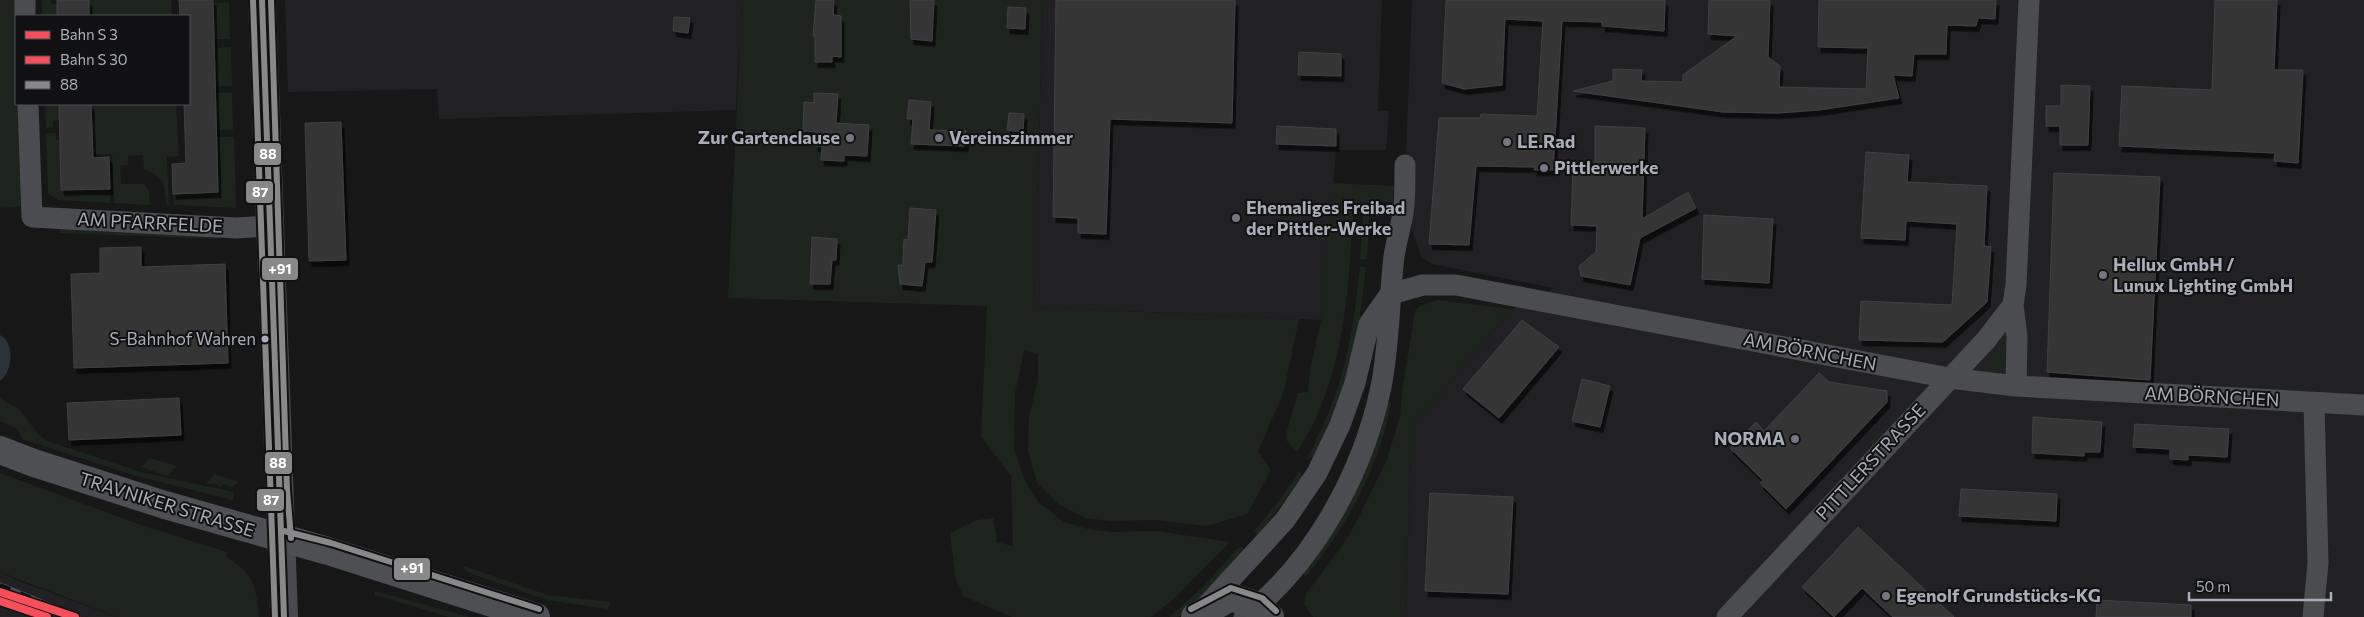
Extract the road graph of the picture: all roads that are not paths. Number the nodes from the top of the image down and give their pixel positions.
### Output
1 (25, 0) edge
2 (262, 0) edge
3 (2028, 0) edge
4 (25, 15) edge
5 (28, 105) edge
6 (1405, 165) dead end
7 (269, 226) junction
8 (1390, 294) junction
9 (2013, 305) junction
10 (1949, 378) junction
11 (2016, 386) junction
12 (2314, 403) junction
13 (2364, 405) edge
14 (0, 450) edge
15 (282, 539) junction
16 (1240, 570) junction
17 (1247, 611) edge
18 (1196, 616) edge
19 (284, 617) edge
20 (536, 617) edge
21 (1727, 617) edge
22 (2313, 617) edge

1 - 4 street
2 - 7 main road
3 - 9 street, PITTLERSTRASSE
5 - 7 street, AM PFARRFELDE
6 - 8 street
7 - 15 main road
8 - 10 street, AM BÖRNCHEN
8 - 16 street
8 - 17 street
9 - 10 street, PITTLERSTRASSE
9 - 11 street, PITTLERSTRASSE
10 - 11 street, AM BÖRNCHEN
10 - 21 street, PITTLERSTRASSE
11 - 12 street, AM BÖRNCHEN
12 - 13 street, AM BÖRNCHEN
12 - 22 street
14 - 15 main road, TRAVNIKER STRASSE
15 - 19 main road
15 - 20 main road, TRAVNIKER STRASSE
16 - 17 street
16 - 18 street
17 - 18 main road

